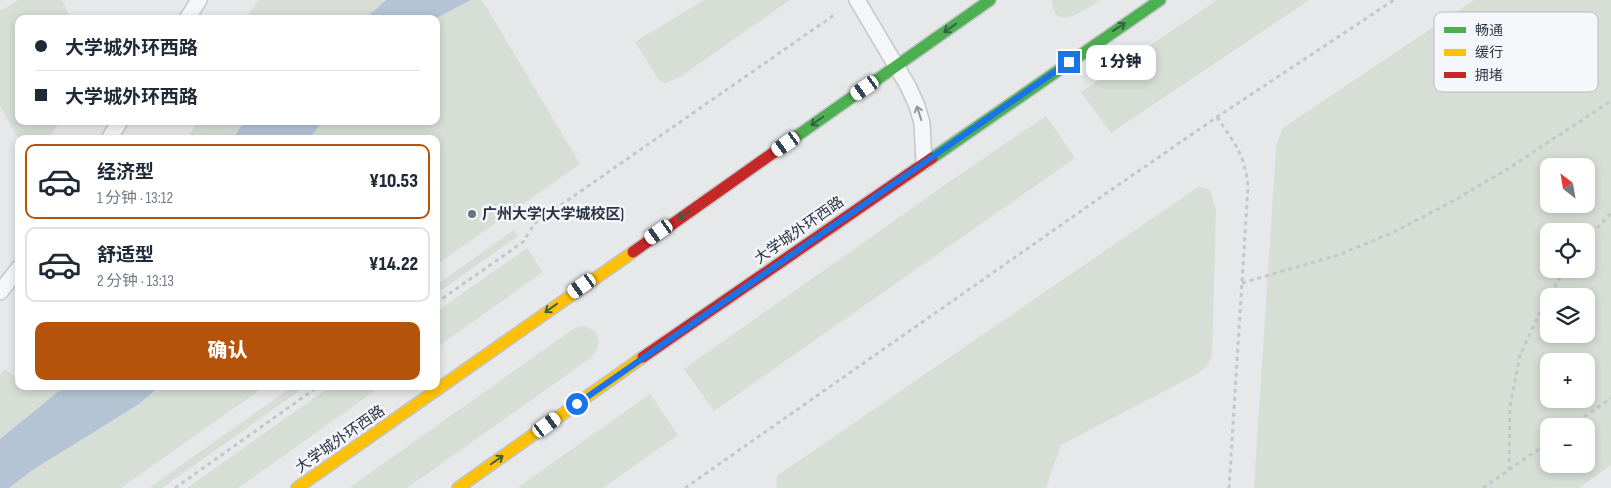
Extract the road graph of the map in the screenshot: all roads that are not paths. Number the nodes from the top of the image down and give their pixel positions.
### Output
1 (199, 0) edge
2 (857, 0) edge
3 (990, 0) edge
4 (1160, 0) edge
5 (190, 15) edge
6 (896, 66) junction
7 (924, 162) junction
8 (15, 273) edge
9 (0, 292) edge
10 (440, 387) edge
11 (436, 390) edge
12 (297, 488) edge
13 (458, 488) edge

1 - 5 lane
2 - 6 lane
3 -> 6 main road, 大学城外环西路
7 -> 4 main road, 大学城外环西路
7 -> 6 lane
6 -> 10 main road, 大学城外环西路
13 -> 7 main road, 大学城外环西路
8 - 9 lane
11 -> 12 main road, 大学城外环西路

